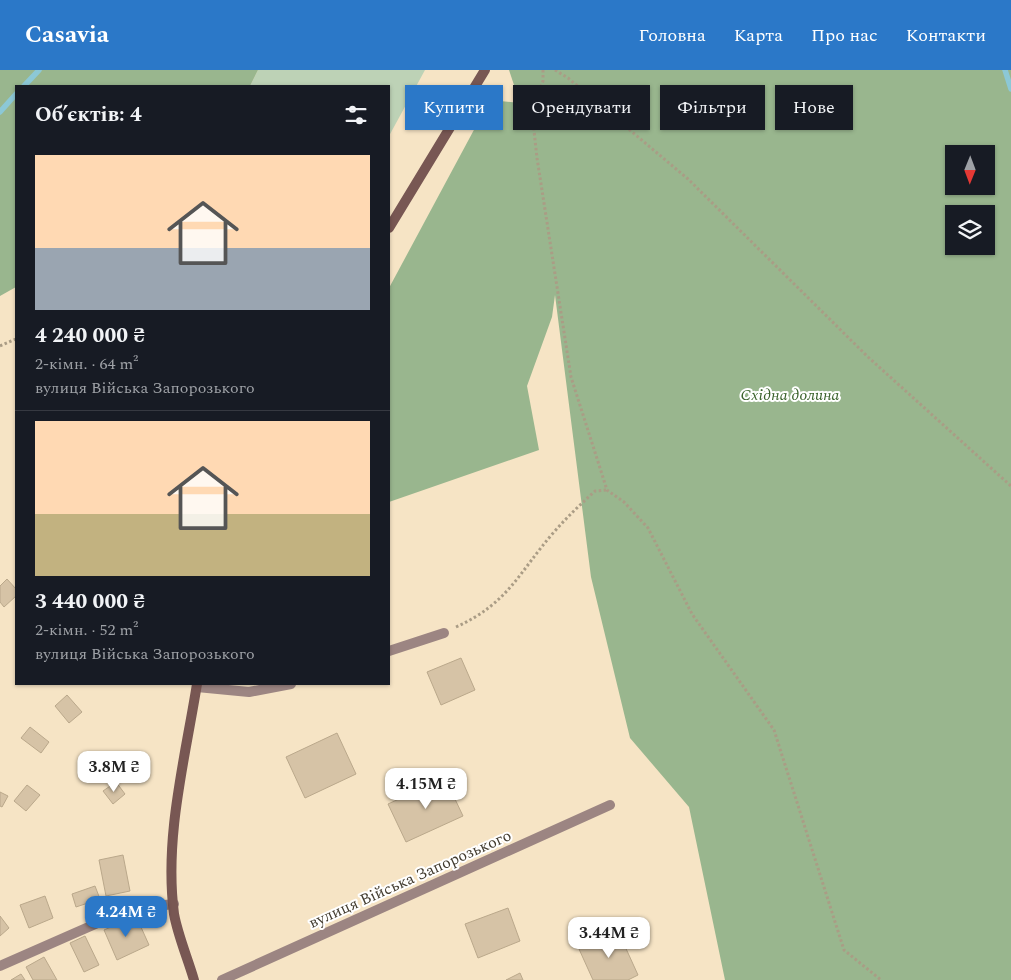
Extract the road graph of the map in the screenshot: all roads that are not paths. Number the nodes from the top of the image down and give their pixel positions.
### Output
1 (485, 70) edge
2 (390, 226) edge
3 (444, 633) road end
4 (390, 651) edge
5 (197, 685) edge
6 (286, 685) edge
7 (610, 805) dead end
8 (174, 904) junction
9 (0, 966) edge
10 (194, 980) edge
11 (222, 980) edge

1 - 2 street
3 - 4 street
5 - 6 street
5 - 8 street
7 - 11 street, вулиця Війська Запорозького
8 - 9 street
8 - 10 street

